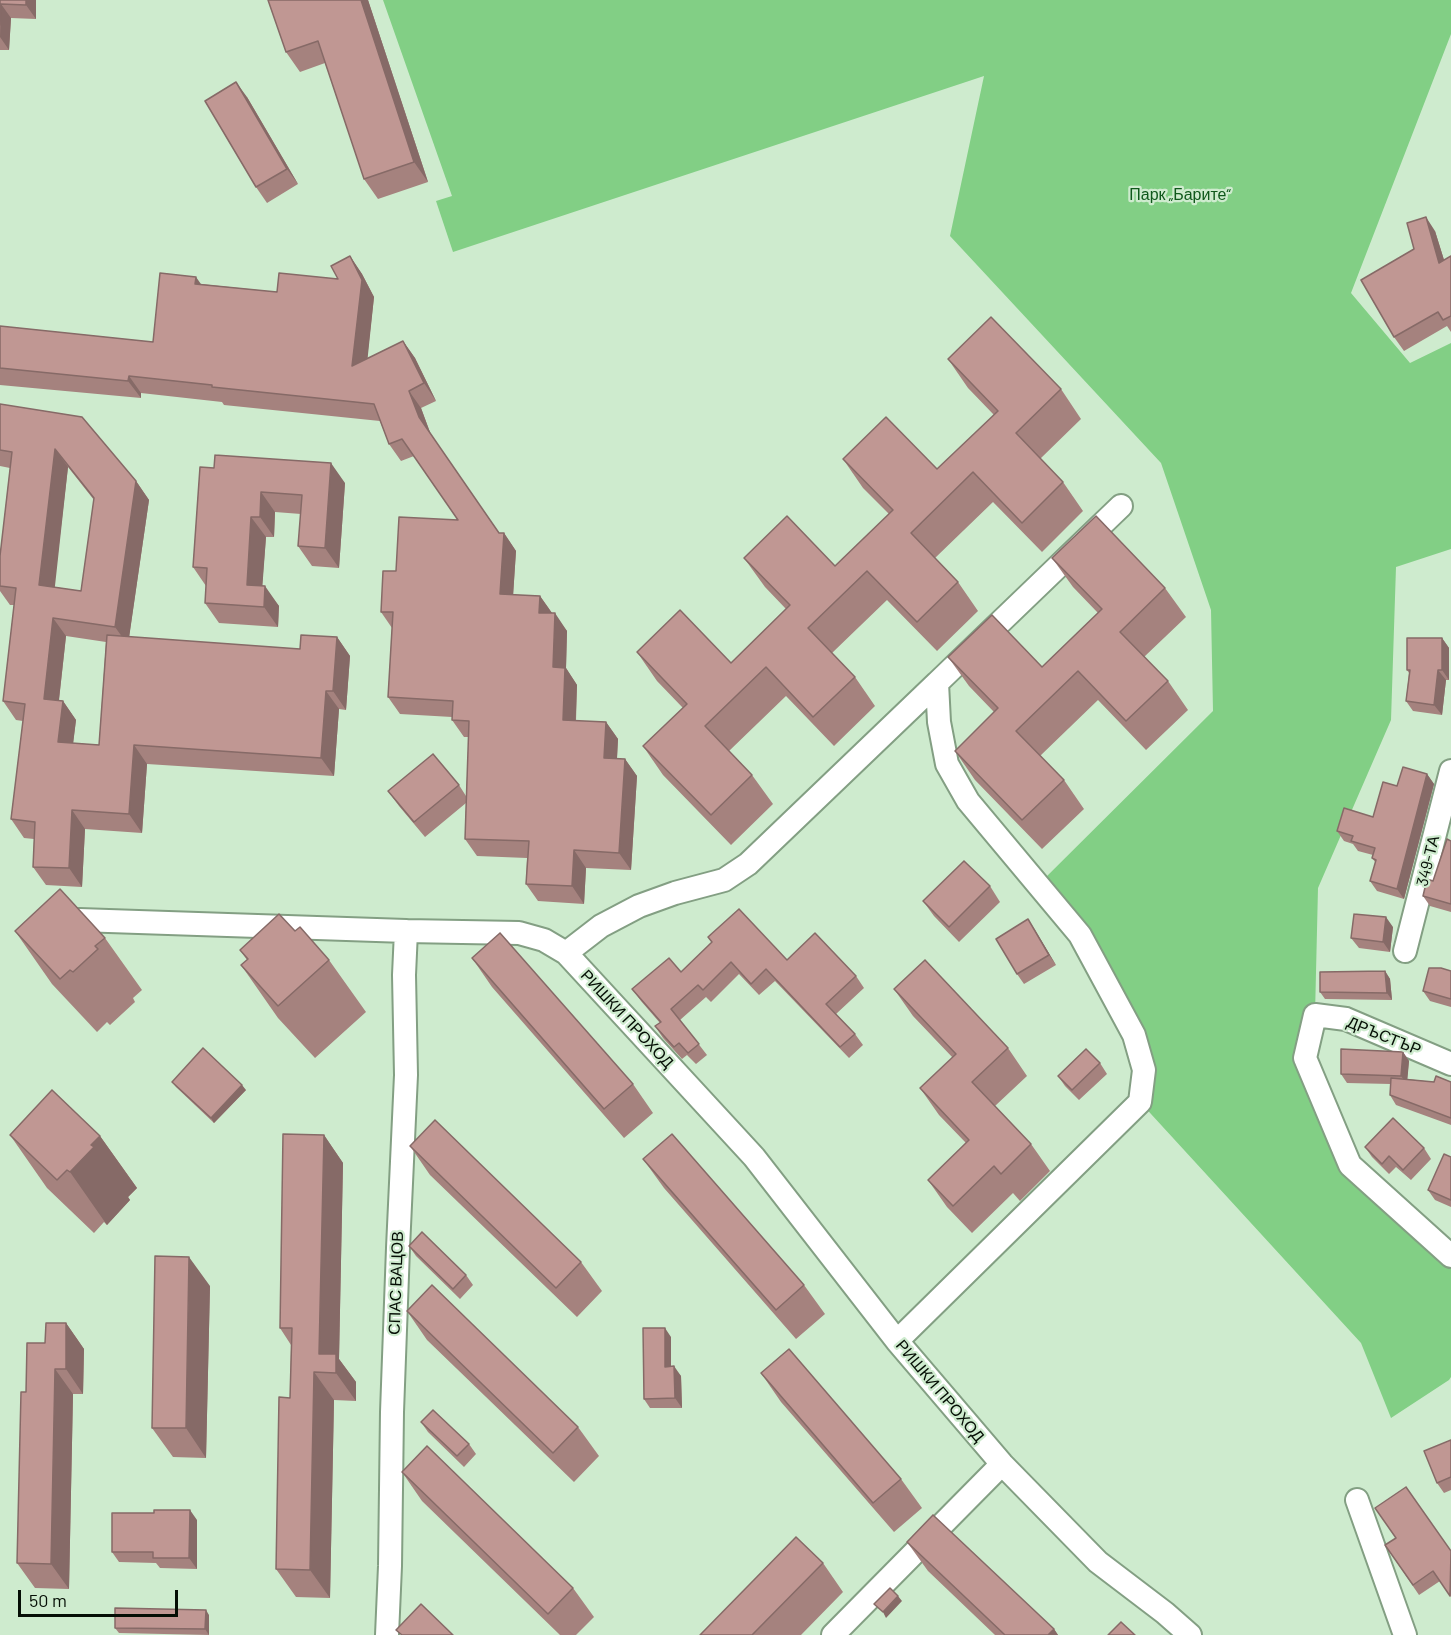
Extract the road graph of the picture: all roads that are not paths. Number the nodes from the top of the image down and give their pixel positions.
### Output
1 (1121, 506) dead end
2 (937, 683) junction
3 (1451, 771) edge
4 (79, 920) edge
5 (406, 932) junction
6 (1405, 951) dead end
7 (566, 953) junction
8 (1451, 1064) edge
9 (1451, 1256) edge
10 (897, 1341) junction
11 (1002, 1464) junction
12 (1357, 1500) dead end
13 (387, 1635) edge
14 (833, 1635) edge
15 (1190, 1635) edge
16 (1405, 1635) edge

1 - 2 street
2 - 7 street
2 - 10 street
3 - 6 street, 349-ТА
4 - 5 street, РИШКИ ПРОХОД
5 - 7 street, РИШКИ ПРОХОД
5 - 13 street, СПАС ВАЦОВ
7 - 10 street, РИШКИ ПРОХОД
8 - 9 street, ДРЪСТЪР
10 - 11 street, РИШКИ ПРОХОД
11 - 14 street
11 - 15 street, РИШКИ ПРОХОД
12 - 16 street

